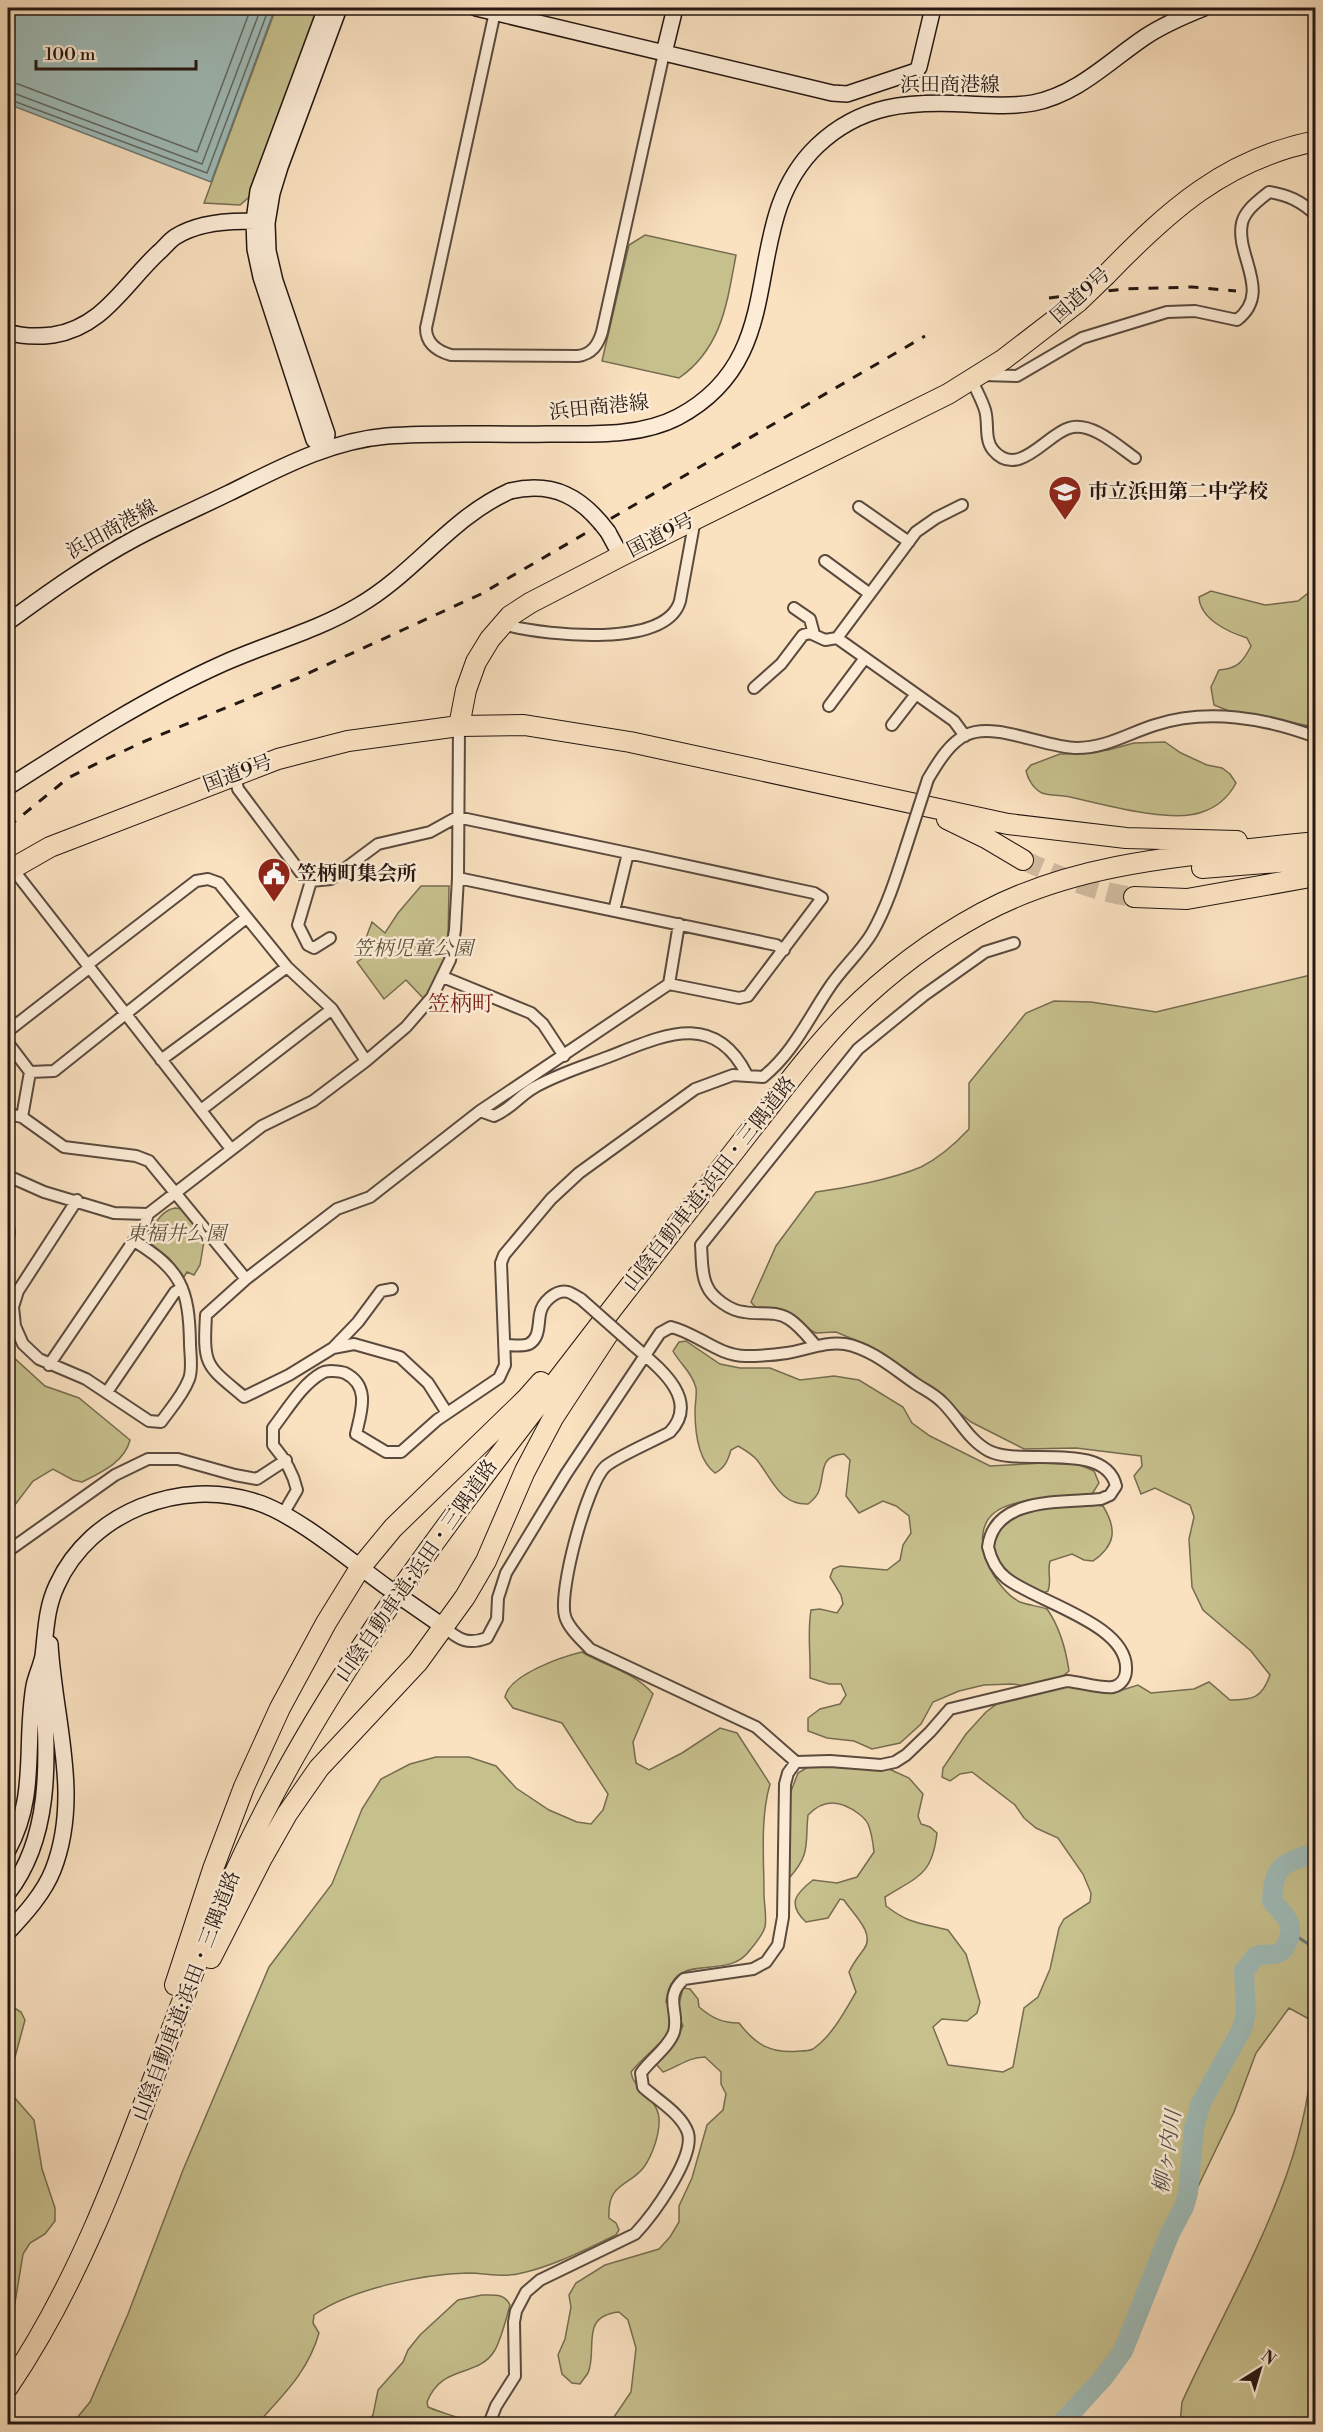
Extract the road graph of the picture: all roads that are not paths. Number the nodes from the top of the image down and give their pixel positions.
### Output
1 (326, 8) edge
2 (339, 8) edge
3 (476, 8) edge
4 (675, 8) edge
5 (933, 8) edge
6 (1204, 8) edge
7 (495, 12) junction
8 (664, 53) junction
9 (1316, 141) edge
10 (1316, 214) edge
11 (260, 222) junction
12 (8, 332) edge
13 (976, 378) junction
14 (325, 448) junction
15 (1135, 458) dead end
16 (962, 505) dead end
17 (859, 507) dead end
18 (695, 519) junction
19 (909, 542) junction
20 (621, 556) junction
21 (825, 561) dead end
22 (870, 594) junction
23 (794, 608) dead end
24 (8, 622) edge
25 (510, 626) dead end
26 (814, 634) junction
27 (837, 638) junction
28 (865, 658) junction
29 (754, 688) dead end
30 (916, 694) junction
31 (829, 705) dead end
32 (892, 725) dead end
33 (459, 726) junction
34 (965, 736) junction
35 (1316, 737) edge
36 (235, 775) junction
37 (8, 787) edge
38 (891, 798) junction
39 (457, 818) junction
40 (1316, 841) edge
41 (628, 853) junction
42 (1316, 859) edge
43 (1023, 860) tunnel mouth
44 (10, 869) edge
45 (1111, 873) junction
46 (1316, 876) edge
47 (458, 878) junction
48 (311, 881) junction
49 (1134, 897) tunnel mouth
50 (614, 911) junction
51 (246, 918) junction
52 (679, 924) junction
53 (330, 938) dead end
54 (1014, 943) dead end
55 (784, 950) junction
56 (88, 966) junction
57 (287, 967) junction
58 (443, 977) junction
59 (669, 984) junction
60 (332, 1009) junction
61 (126, 1015) junction
62 (8, 1031) edge
63 (8, 1043) edge
64 (564, 1056) junction
65 (160, 1060) junction
66 (366, 1061) junction
67 (30, 1072) junction
68 (747, 1075) junction
69 (201, 1110) junction
70 (480, 1111) junction
71 (8, 1114) edge
72 (22, 1117) junction
73 (231, 1149) junction
74 (9, 1179) edge
75 (176, 1192) junction
76 (76, 1200) junction
77 (695, 1201) junction
78 (148, 1215) junction
79 (8, 1227) edge
80 (8, 1238) edge
81 (134, 1240) junction
82 (246, 1279) junction
83 (182, 1288) junction
84 (392, 1289) dead end
85 (608, 1314) junction
86 (505, 1346) junction
87 (816, 1346) junction
88 (333, 1348) junction
89 (645, 1356) junction
90 (49, 1365) junction
91 (107, 1392) junction
92 (447, 1413) junction
93 (286, 1460) junction
94 (283, 1514) junction
95 (8, 1551) edge
96 (360, 1568) junction
97 (388, 1588) dead end
98 (405, 1600) dead end
99 (48, 1608) junction
100 (444, 1627) junction
101 (43, 1658) junction
102 (796, 1762) junction
103 (8, 1850) edge
104 (8, 1893) edge
105 (8, 1932) edge
106 (180, 2008) junction
107 (100, 2213) junction
108 (8, 2387) edge
109 (489, 2424) edge

1 - 11 street
2 - 11 street
3 - 7 street
4 - 8 street
5 - 8 street
6 - 14 street, 浜田商港線
7 - 8 street
7 - 8 street
9 - 13 highway, 国道9号, bridge
10 - 13 street
11 - 12 street
11 - 14 street
13 - 15 street
13 - 18 highway, 国道9号
14 - 24 street, 浜田商港線
16 - 19 street
17 - 19 street
18 - 20 highway, 国道9号
18 - 25 street
19 - 22 street
20 - 33 highway, 国道9号
20 - 37 street, bridge
21 - 22 street
22 - 27 street
23 - 26 street
26 - 27 street
26 - 29 street
27 - 28 street
28 - 30 street
28 - 31 street
30 - 32 street
30 - 34 street
33 - 36 highway, 国道9号
33 - 38 highway
33 - 39 street
34 - 35 street
34 - 68 street, bridge
36 - 44 highway, 国道9号
36 - 48 street
38 - 40 highway
38 - 43 highway
39 - 41 street
39 - 47 street
39 - 48 street
40 - 45 highway
41 - 50 street
41 - 55 street
42 - 45 highway
44 - 56 street
45 - 77 highway, 山陰自動車道;浜田・三隅道路
46 - 49 highway
47 - 50 street
47 - 58 street
48 - 53 street
50 - 52 street
51 - 56 street
51 - 57 street
51 - 61 street
52 - 55 street
52 - 59 street
54 - 87 street
55 - 59 street
56 - 61 street
56 - 62 street
57 - 60 street
57 - 65 street
58 - 64 street
58 - 66 street
59 - 64 street
60 - 66 street
60 - 69 street
61 - 65 street
61 - 67 street
63 - 67 street
64 - 70 street
65 - 69 street
66 - 73 street
67 - 72 street
68 - 70 street
68 - 86 street
69 - 73 street
70 - 82 street
71 - 72 street
72 - 75 street
73 - 75 street
74 - 76 street
75 - 78 street
75 - 82 street
76 - 78 street
76 - 90 street
77 - 85 highway, 山陰自動車道;浜田・三隅道路
77 - 100 highway
78 - 81 street
79 - 80 street
81 - 83 street
81 - 90 street
82 - 88 street
83 - 91 street
83 - 91 street
84 - 88 street
85 - 96 highway
85 - 106 highway, 山陰自動車道;浜田・三隅道路
86 - 89 street, bridge
86 - 92 street
87 - 89 street
87 - 102 street
88 - 92 street
89 - 100 street
89 - 102 street
90 - 91 street
92 - 93 street
93 - 94 street
93 - 95 street
94 - 96 street
94 - 99 street
96 - 97 street
96 - 107 highway
98 - 100 street
99 - 101 street
99 - 105 street
100 - 106 highway
101 - 103 street
101 - 104 street
102 - 109 street
106 - 107 highway, 山陰自動車道;浜田・三隅道路
107 - 108 highway, 山陰自動車道;浜田・三隅道路

